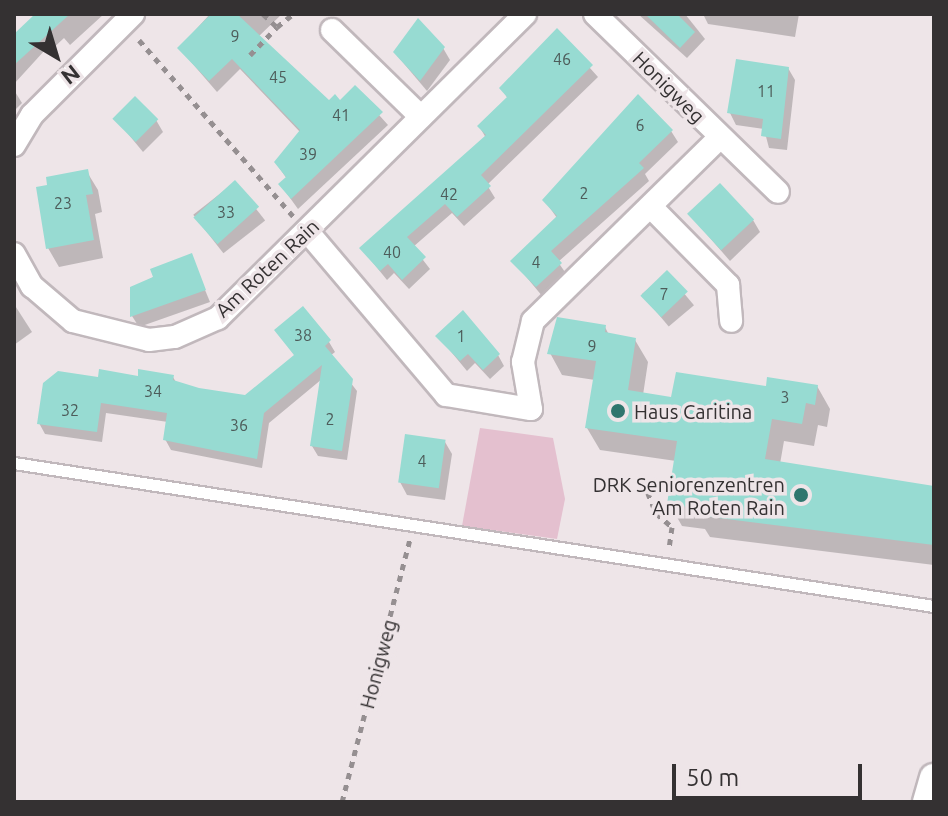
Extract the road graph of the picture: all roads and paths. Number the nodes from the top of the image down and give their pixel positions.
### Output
1 (263, 14) edge
2 (293, 14) edge
3 (525, 14) edge
4 (595, 14) edge
5 (129, 18) edge
6 (277, 27) junction
7 (332, 30) dead end
8 (250, 55) dead end
9 (421, 117) junction
10 (719, 138) junction
11 (14, 145) edge
12 (778, 192) dead end
13 (651, 207) junction
14 (307, 231) junction
15 (14, 254) edge
16 (731, 321) dead end
17 (14, 463) edge
18 (643, 481) dead end
19 (413, 527) junction
20 (667, 565) junction
21 (934, 606) edge
22 (934, 778) edge
23 (342, 802) edge
24 (927, 802) edge

1 - 6 path
2 - 6 path
3 - 9 street, Am Roten Rain
4 - 10 street, Honigweg
5 - 11 street
5 - 14 path
6 - 8 path
7 - 9 street
9 - 14 street, Am Roten Rain
10 - 12 street, Honigweg
10 - 13 street
13 - 14 street
13 - 16 street
14 - 15 street, Am Roten Rain
17 - 19 lane
18 - 20 path
19 - 20 lane
19 - 23 path, Honigweg
20 - 21 lane
22 - 24 street

